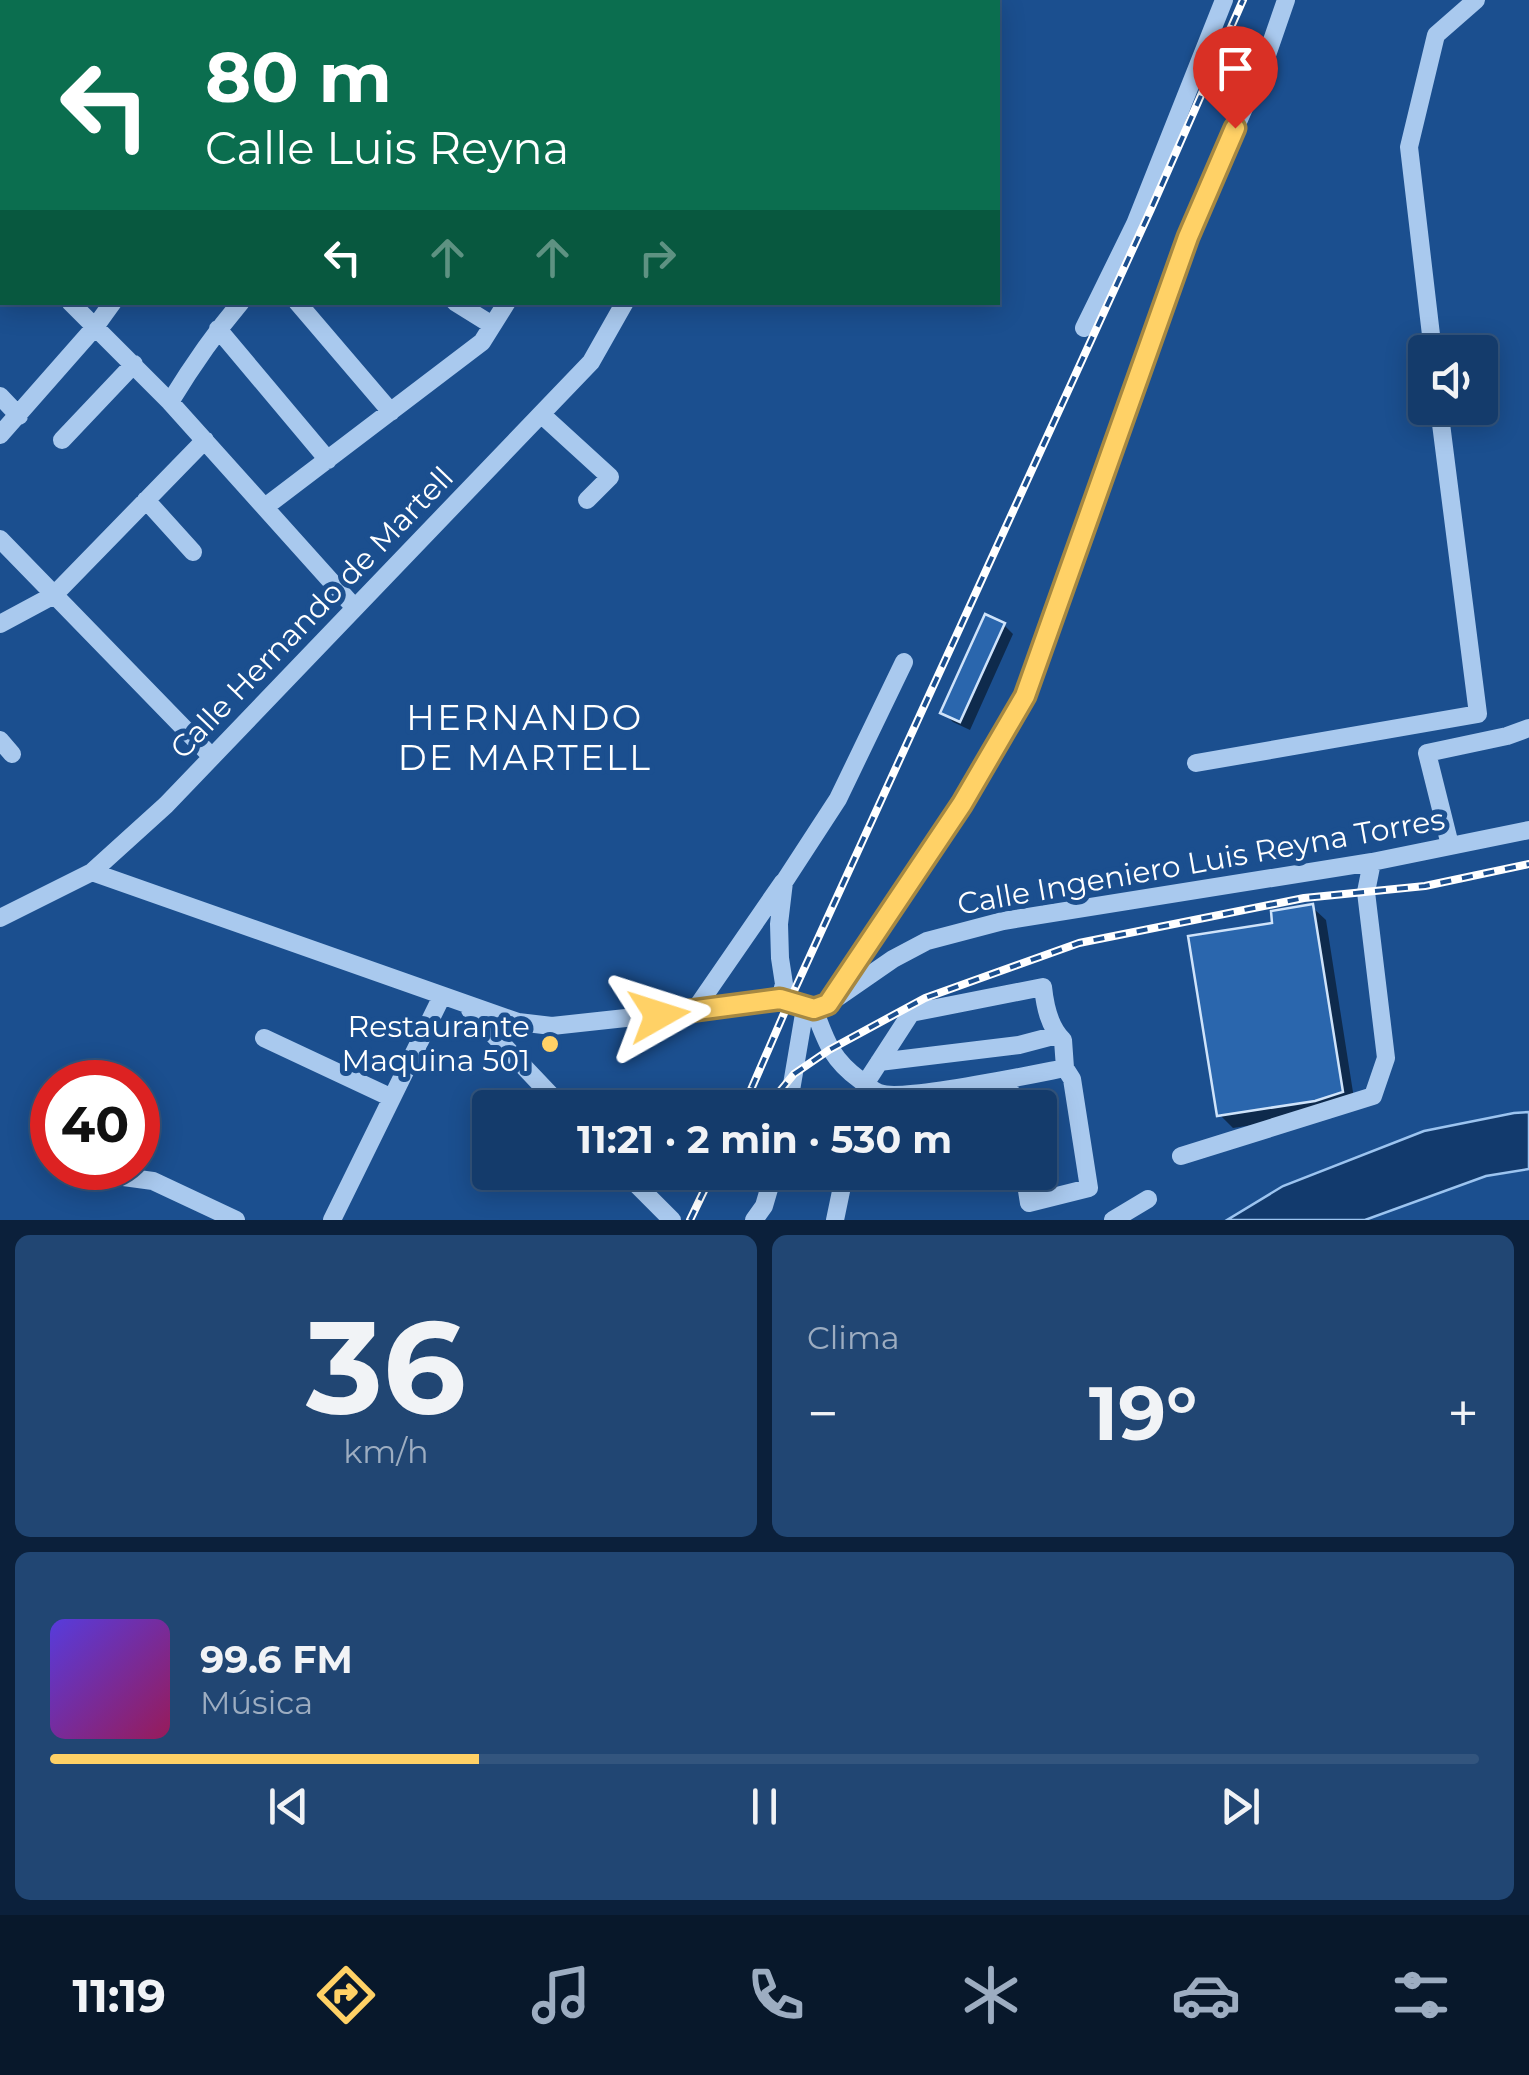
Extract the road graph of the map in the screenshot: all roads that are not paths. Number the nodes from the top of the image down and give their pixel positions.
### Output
1 (1224, 0) edge
2 (1286, 0) edge
3 (1476, 0) edge
4 (73, 305) edge
5 (110, 305) edge
6 (239, 305) edge
7 (300, 305) edge
8 (461, 305) edge
9 (505, 305) edge
10 (622, 305) edge
11 (492, 325) junction
12 (95, 327) junction
13 (1084, 328) dead end
14 (218, 329) junction
15 (1431, 335) edge
16 (134, 364) junction
17 (0, 396) edge
18 (170, 402) junction
19 (391, 412) junction
20 (541, 414) junction
21 (19, 416) junction
22 (1441, 425) edge
23 (0, 434) edge
24 (62, 440) dead end
25 (205, 440) junction
26 (328, 460) junction
27 (146, 500) junction
28 (586, 500) dead end
29 (265, 507) junction
30 (0, 540) edge
31 (193, 552) dead end
32 (54, 594) junction
33 (355, 608) junction
34 (0, 624) edge
35 (904, 662) dead end
36 (1529, 728) edge
37 (212, 756) junction
38 (1196, 763) dead end
39 (1529, 830) edge
40 (1450, 845) junction
41 (1372, 862) junction
42 (92, 872) junction
43 (784, 882) junction
44 (0, 918) edge
45 (442, 996) junction
46 (780, 999) junction
47 (466, 1006) junction
48 (816, 1007) junction
49 (694, 1011) junction
50 (1057, 1035) junction
51 (264, 1038) dead end
52 (879, 1062) junction
53 (1066, 1068) junction
54 (1008, 1079) junction
55 (865, 1084) junction
56 (545, 1090) edge
57 (793, 1090) edge
58 (864, 1090) edge
59 (1010, 1090) edge
60 (392, 1098) junction
61 (1181, 1156) dead end
62 (160, 1183) edge
63 (642, 1190) edge
64 (769, 1190) edge
65 (841, 1190) edge
66 (1027, 1190) edge
67 (1148, 1199) dead end
68 (236, 1220) edge
69 (332, 1220) edge
70 (672, 1220) edge
71 (754, 1220) edge
72 (835, 1220) edge
73 (1114, 1220) edge

1 - 13 street
2 - 48 street
3 - 15 street
4 - 12 street
5 - 12 street
6 - 14 street
7 - 19 street
8 - 11 street
9 - 11 street
10 - 20 street, Calle Hernando de Martell
11 - 19 street
12 - 16 street
12 - 21 street
14 - 18 street
14 - 26 street
16 - 18 street
16 - 24 street
17 - 21 street
18 - 25 street
19 - 26 street
20 - 28 street
20 - 33 street, Calle Hernando de Martell
21 - 23 street
22 - 38 street
25 - 27 street
25 - 29 street
26 - 29 street
27 - 31 street
27 - 32 street
29 - 33 street
30 - 32 street
32 - 34 street
32 - 37 street
33 - 37 street, Calle Hernando de Martell
35 - 43 street
36 - 40 street
37 - 42 street, Calle Hernando de Martell
39 - 40 street, Calle Ingeniero Luis Reyna Torres
40 - 41 street, Calle Ingeniero Luis Reyna Torres
41 - 48 street, Calle Ingeniero Luis Reyna Torres
41 - 61 street
42 - 44 street, Calle Hernando de Martell
42 - 45 street
43 - 46 street
43 - 49 street
45 - 47 street
45 - 60 street
46 - 48 street
46 - 49 street
47 - 49 street
47 - 56 street
48 - 55 street
48 - 57 street
50 - 52 street
50 - 52 street
50 - 53 street
51 - 60 street
52 - 55 street
53 - 54 street
53 - 66 street
54 - 55 street
54 - 59 street
55 - 58 street
60 - 69 street
62 - 68 street
63 - 70 street
64 - 71 street
65 - 72 street
67 - 73 street

